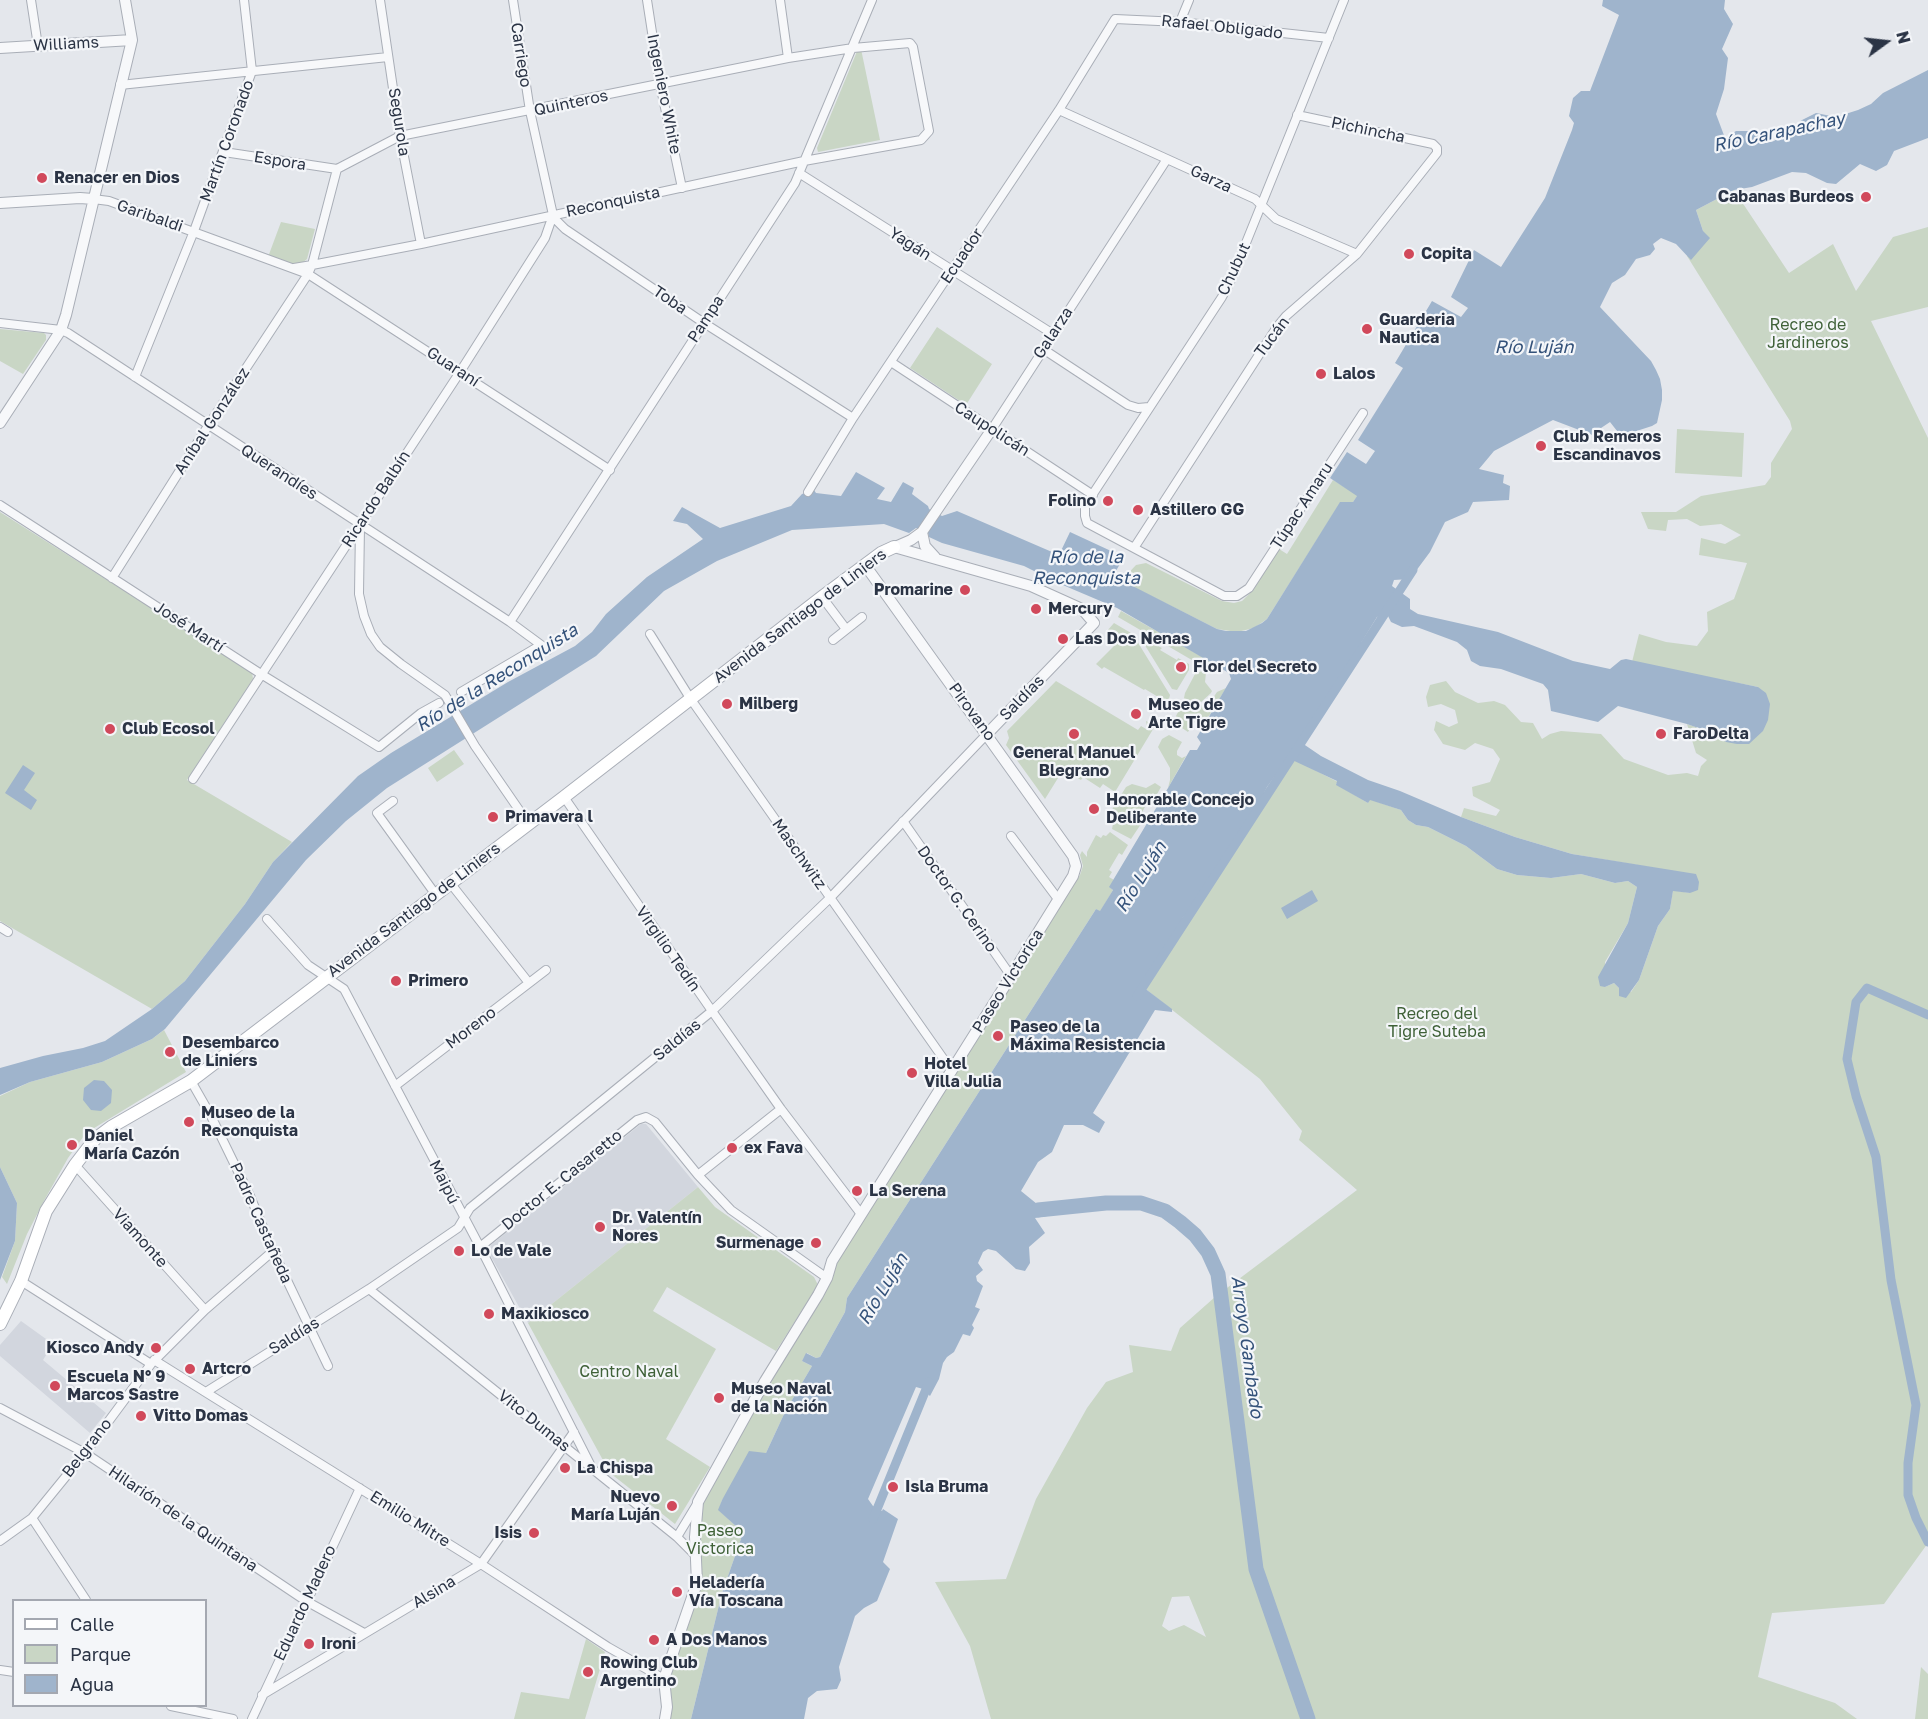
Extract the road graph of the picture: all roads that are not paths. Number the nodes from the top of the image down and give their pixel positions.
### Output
1 (31, 0) edge
2 (125, 0) edge
3 (244, 0) edge
4 (380, 0) edge
5 (513, 0) edge
6 (647, 0) edge
7 (780, 0) edge
8 (872, 0) edge
9 (1189, 0) edge
10 (1344, 0) edge
11 (1115, 19) joint
12 (1180, 22) junction
13 (1329, 38) junction
14 (132, 40) junction
15 (38, 46) junction
16 (0, 48) edge
17 (853, 48) junction
18 (388, 57) junction
19 (788, 58) junction
20 (252, 72) junction
21 (660, 84) junction
22 (120, 85) junction
23 (1059, 110) junction
24 (530, 111) junction
25 (1297, 115) junction
26 (928, 131) joint
27 (400, 136) junction
28 (1437, 148) joint
29 (224, 152) junction
30 (1167, 159) junction
31 (804, 161) junction
32 (337, 170) junction
33 (799, 173) junction
34 (682, 188) junction
35 (93, 199) junction
36 (0, 204) edge
37 (1262, 206) junction
38 (552, 215) junction
39 (194, 231) junction
40 (421, 244) junction
41 (1357, 254) junction
42 (312, 265) junction
43 (294, 268) junction
44 (952, 271) junction
45 (308, 274) junction
46 (704, 322) junction
47 (0, 323) edge
48 (61, 330) junction
49 (1053, 334) junction
50 (1043, 349) junction
51 (891, 362) junction
52 (460, 372) junction
53 (135, 377) junction
54 (1149, 407) junction
55 (1362, 413) dead end
56 (853, 418) junction
57 (0, 423) edge
58 (208, 426) junction
59 (992, 429) junction
60 (610, 470) junction
61 (808, 492) dead end
62 (1092, 495) junction
63 (0, 505) edge
64 (360, 524) junction
65 (921, 532) junction
66 (894, 547) junction
67 (1134, 548) junction
68 (935, 558) junction
69 (865, 565) junction
70 (112, 578) junction
71 (822, 597) junction
72 (862, 617) dead end
73 (510, 622) junction
74 (1094, 622) joint
75 (846, 629) junction
76 (650, 634) dead end
77 (833, 639) dead end
78 (261, 674) junction
79 (461, 692) dead end
80 (690, 698) junction
81 (439, 703) dead end
82 (987, 734) junction
83 (193, 779) dead end
84 (564, 797) junction
85 (393, 801) dead end
86 (903, 821) junction
87 (528, 823) junction
88 (1011, 836) dead end
89 (1076, 861) joint
90 (451, 884) junction
91 (436, 895) junction
92 (830, 897) junction
93 (1058, 899) junction
94 (267, 919) dead end
95 (546, 970) dead end
96 (1011, 976) junction
97 (327, 977) junction
98 (529, 983) junction
99 (711, 1011) junction
100 (952, 1071) junction
101 (191, 1082) junction
102 (395, 1086) junction
103 (781, 1109) junction
104 (75, 1165) junction
105 (698, 1175) junction
106 (861, 1214) junction
107 (464, 1219) junction
108 (480, 1247) junction
109 (273, 1251) junction
110 (827, 1278) junction
111 (21, 1281) junction
112 (369, 1289) junction
113 (205, 1310) junction
114 (0, 1324) edge
115 (309, 1327) junction
116 (153, 1362) junction
117 (328, 1366) dead end
118 (206, 1392) junction
119 (0, 1407) edge
120 (574, 1432) junction
121 (564, 1446) junction
122 (85, 1453) junction
123 (592, 1468) junction
124 (360, 1488) junction
125 (698, 1502) junction
126 (32, 1518) junction
127 (677, 1537) junction
128 (0, 1540) edge
129 (696, 1556) junction
130 (481, 1564) junction
131 (86, 1599) edge
132 (306, 1601) junction
133 (364, 1633) junction
134 (664, 1679) junction
135 (262, 1695) junction
136 (176, 1707) edge
137 (233, 1719) edge
138 (252, 1719) edge
139 (665, 1719) edge

1 - 15 street
2 - 14 street
3 - 20 street, Martín Coronado
4 - 18 street, Segurola
5 - 24 street, Carriego
6 - 21 street, Ingeniero White
7 - 19 street
8 - 17 street, Pampa
9 - 12 street
10 - 13 street, Chubut
11 - 12 street, Rafael Obligado
11 - 23 street, Ecuador
12 - 13 street, Rafael Obligado
13 - 25 street, Chubut
14 - 15 street, Williams
14 - 22 street
15 - 16 street, Williams
17 - 19 street, Quinteros
17 - 26 street, Quinteros
17 - 31 street, Pampa
18 - 20 street
18 - 27 street, Segurola
19 - 21 street, Quinteros
20 - 22 street
20 - 29 street, Martín Coronado
21 - 24 street, Quinteros
21 - 34 street, Ingeniero White
22 - 35 street
23 - 30 street, Garza
23 - 44 street, Ecuador
24 - 27 street, Quinteros
24 - 38 street, Carriego
25 - 28 street, Pichincha
25 - 37 street, Chubut
26 - 31 street, Reconquista
27 - 32 street, Quinteros
27 - 40 street, Segurola
28 - 41 street, Tucán
29 - 32 street, Espora
29 - 39 street, Martín Coronado
30 - 37 street, Garza
30 - 49 street, Galarza
31 - 33 street, Pampa
31 - 34 street, Reconquista
32 - 42 street
33 - 44 street, Yagán
33 - 46 street, Pampa
34 - 38 street, Reconquista
35 - 36 street, Garibaldi
35 - 39 street, Garibaldi
35 - 48 street
37 - 41 street, Garza
37 - 54 street, Chubut
38 - 40 street, Reconquista
38 - 46 street, Toba
38 - 52 street, Ricardo Balbín
39 - 43 street, Garibaldi
39 - 53 street, Martín Coronado
40 - 42 street, Reconquista
41 - 67 street, Tucán
42 - 43 street, Reconquista
42 - 45 street, Aníbal González
43 - 45 street, Guaraní
44 - 49 street, Yagán
44 - 51 street, Ecuador
45 - 52 street, Guaraní
45 - 58 street, Aníbal González
46 - 56 street, Toba
46 - 60 street, Pampa
47 - 48 street, Querandíes
48 - 53 street, Querandíes
48 - 57 street
49 - 50 street, Galarza
50 - 54 street
50 - 59 street, Galarza
51 - 56 street, Ecuador
51 - 59 street, Caupolicán
52 - 60 street, Guaraní
52 - 64 street, Ricardo Balbín
53 - 58 street, Querandíes
54 - 62 street, Chubut
55 - 67 street, Túpac Amaru
56 - 61 street, Ecuador
58 - 64 street, Querandíes
58 - 70 street, Aníbal González
59 - 62 street, Caupolicán
59 - 65 street, Galarza
60 - 73 street, Pampa
62 - 67 street, Chubut
63 - 70 street, José Martí
64 - 73 street, Querandíes
64 - 78 street, Ricardo Balbín
64 - 87 street
65 - 66 street, Avenida Santiago de Liniers
65 - 68 street
66 - 68 street, Avenida Santiago de Liniers
66 - 69 main road, Avenida Santiago de Liniers
68 - 74 street, Avenida Santiago de Liniers
69 - 71 main road, Avenida Santiago de Liniers
69 - 82 street, Pirovano
70 - 78 street, José Martí
71 - 75 street
71 - 80 main road, Avenida Santiago de Liniers
72 - 75 street
73 - 79 street, Querandíes
74 - 82 street, Saldías
75 - 77 street
76 - 80 street, Maschwitz
78 - 81 street, José Martí
78 - 83 street, Ricardo Balbín
80 - 84 main road, Avenida Santiago de Liniers
80 - 92 street, Maschwitz
82 - 86 street, Saldías
82 - 89 street, Pirovano
84 - 87 main road, Avenida Santiago de Liniers
84 - 99 street, Virgilio Tedín
85 - 91 street
86 - 92 street, Saldías
86 - 96 street, Doctor G. Cerino
87 - 90 main road, Avenida Santiago de Liniers
88 - 93 street
89 - 93 street, Paseo Victorica
90 - 91 main road, Avenida Santiago de Liniers
90 - 98 street
91 - 97 main road, Avenida Santiago de Liniers
92 - 99 street, Saldías
92 - 100 street, Maschwitz
93 - 96 street, Paseo Victorica
94 - 97 street, Maipú
95 - 98 street, Moreno
96 - 100 street, Paseo Victorica
97 - 101 main road, Avenida Santiago de Liniers
97 - 102 street, Maipú
98 - 102 street, Moreno
99 - 103 street, Virgilio Tedín
99 - 107 street, Saldías
100 - 106 street, Paseo Victorica
101 - 104 main road, Avenida Santiago de Liniers
101 - 109 street, Padre Castañeda
102 - 107 street, Maipú
103 - 105 street
103 - 106 street, Virgilio Tedín
104 - 111 main road, Avenida Santiago de Liniers
104 - 113 street, Viamonte
105 - 108 street, Doctor E. Casaretto
105 - 110 street
106 - 110 street, Paseo Victorica
107 - 108 street, Maipú
107 - 112 street, Saldías
108 - 120 street, Maipú
109 - 113 street, Belgrano
109 - 115 street, Padre Castañeda
110 - 125 street, Paseo Victorica
111 - 114 main road, Avenida Santiago de Liniers
111 - 116 street, Emilio Mitre
112 - 115 street, Saldías
112 - 121 street, Vito Dumas
113 - 116 street, Belgrano
115 - 117 street, Padre Castañeda
115 - 118 street, Saldías
116 - 118 street, Emilio Mitre
116 - 122 street, Belgrano
118 - 124 street, Emilio Mitre
119 - 122 street, Hilarión de la Quintana
120 - 121 street, Alsina
120 - 123 street, Maipú
121 - 123 street, Vito Dumas
121 - 130 street, Alsina
122 - 126 street, Belgrano
122 - 132 street, Hilarión de la Quintana
123 - 127 street, Vito Dumas
124 - 130 street, Emilio Mitre
124 - 132 street, Eduardo Madero
125 - 127 street, Paseo Victorica
125 - 129 street, Paseo Victorica
126 - 128 street, Belgrano
126 - 131 street
127 - 129 street, Vito Dumas
129 - 134 street, Paseo Victorica
130 - 133 street, Alsina
130 - 134 street, Emilio Mitre
132 - 133 street, Hilarión de la Quintana
132 - 135 street, Eduardo Madero
133 - 135 street, Alsina
134 - 139 street, Paseo Victorica
135 - 138 street, Eduardo Madero
136 - 137 street

